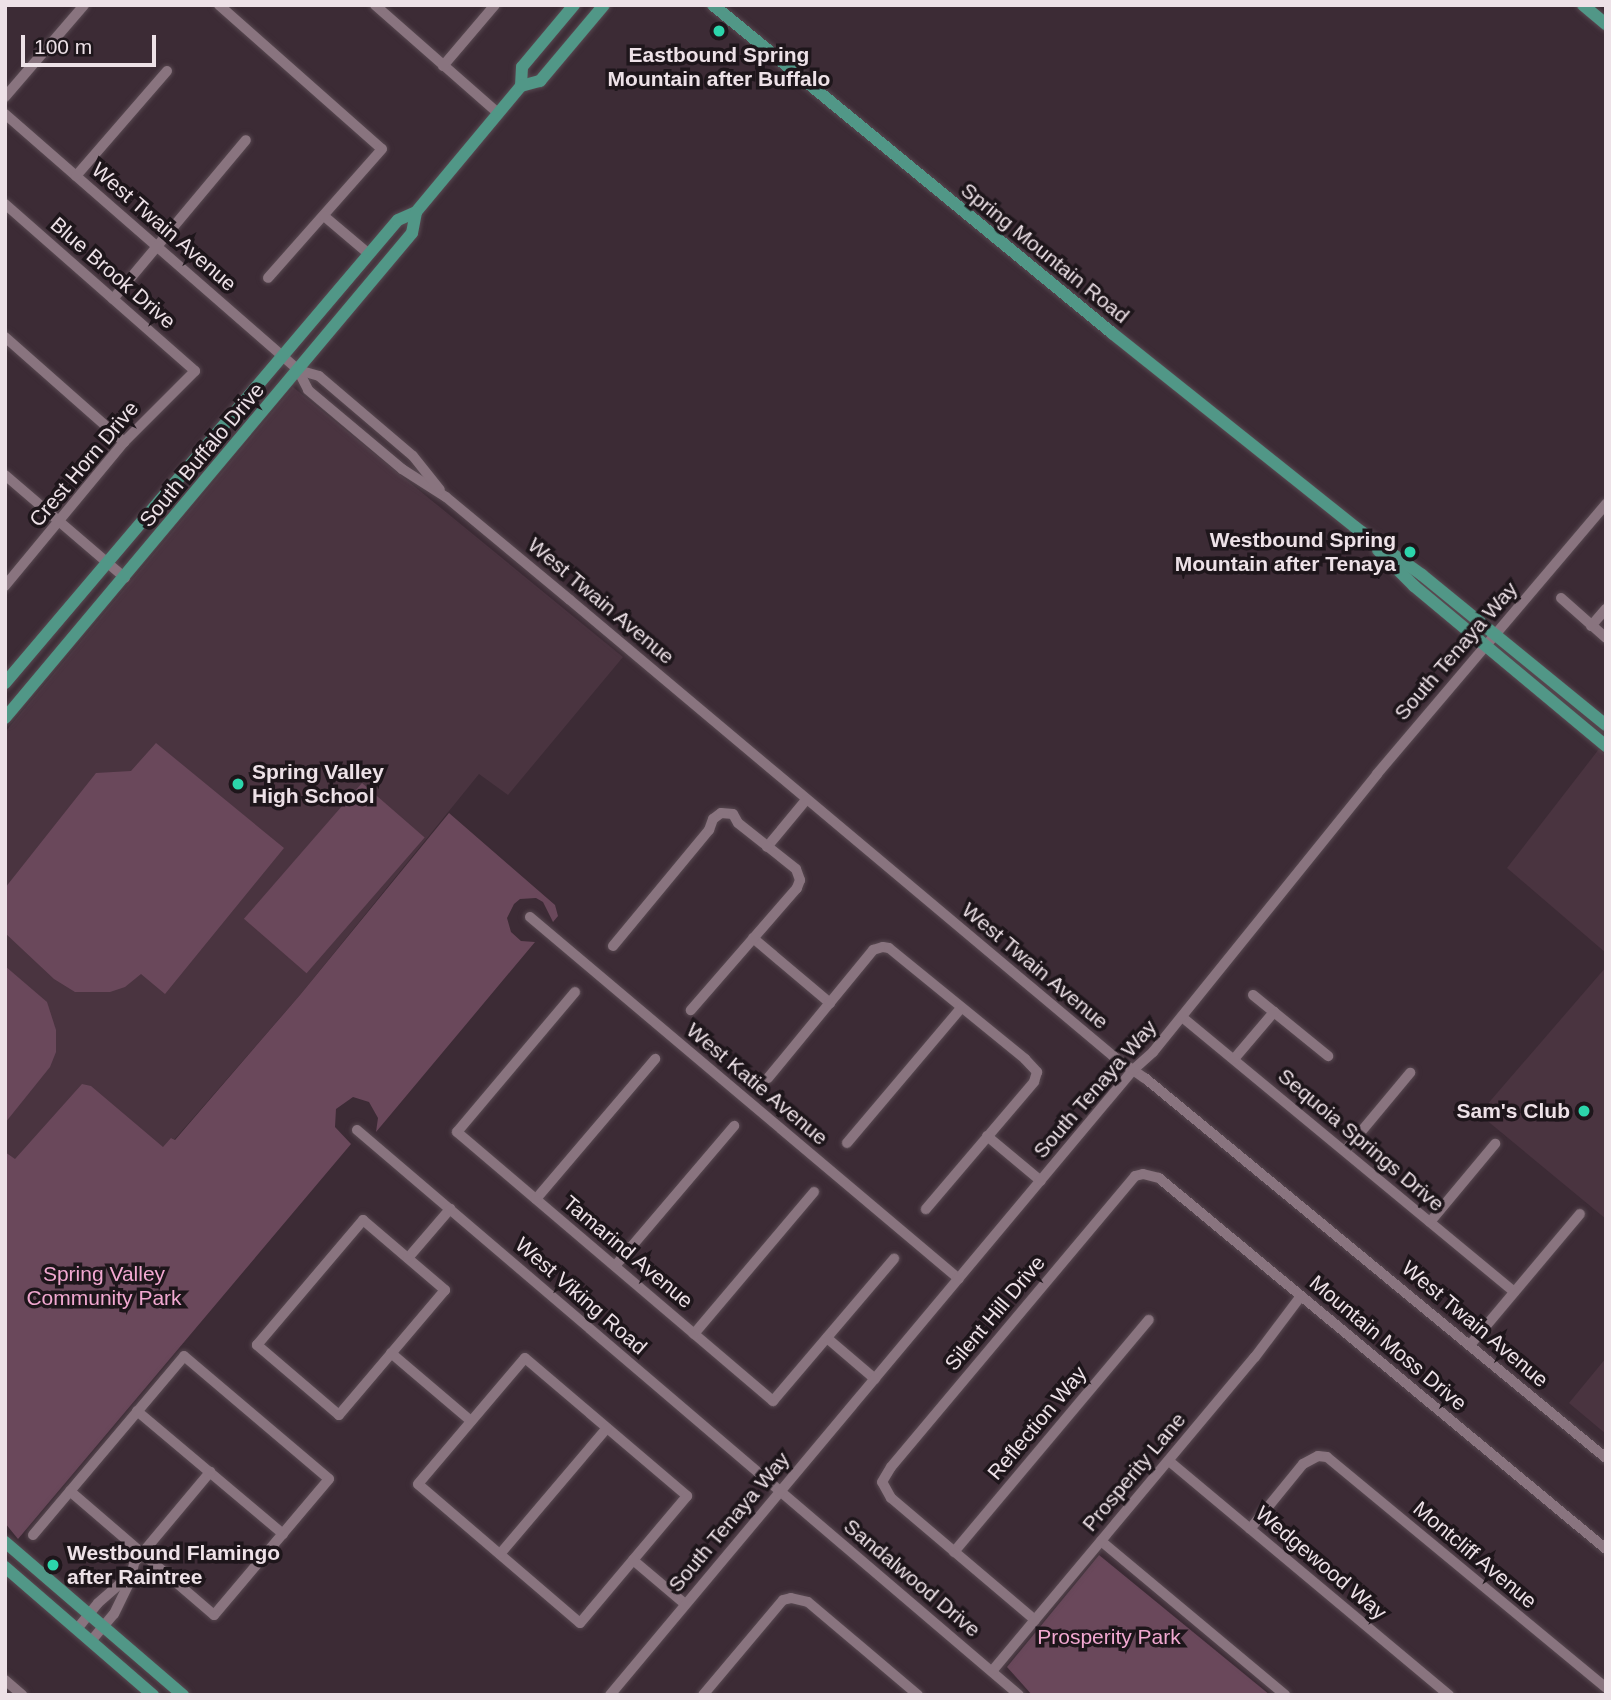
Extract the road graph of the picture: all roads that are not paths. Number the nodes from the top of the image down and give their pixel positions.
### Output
1 (85, 5) edge
2 (219, 5) edge
3 (375, 5) edge
4 (495, 5) edge
5 (574, 5) edge
6 (604, 5) edge
7 (713, 5) edge
8 (1583, 5) edge
9 (1606, 24) edge
10 (443, 66) junction
11 (167, 71) dead end
12 (521, 86) junction
13 (5, 97) edge
14 (498, 113) junction
15 (5, 114) edge
16 (246, 141) dead end
17 (76, 176) junction
18 (6, 208) edge
19 (416, 212) junction
20 (324, 216) junction
21 (156, 246) junction
22 (369, 254) junction
23 (268, 278) dead end
24 (113, 299) junction
25 (5, 337) edge
26 (282, 356) junction
27 (298, 370) junction
28 (195, 371) joint
29 (124, 442) junction
30 (5, 475) edge
31 (446, 497) junction
32 (1606, 504) edge
33 (60, 523) junction
34 (1355, 527) junction
35 (106, 563) junction
36 (125, 578) junction
37 (5, 586) edge
38 (1561, 598) dead end
39 (1606, 609) edge
40 (1591, 626) junction
41 (1496, 635) junction
42 (1606, 638) edge
43 (1486, 646) junction
44 (5, 683) edge
45 (5, 718) edge
46 (1606, 725) edge
47 (1606, 746) edge
48 (806, 800) junction
49 (768, 847) junction
50 (530, 918) dead end
51 (753, 938) junction
52 (613, 946) dead end
53 (575, 992) dead end
54 (1253, 995) dead end
55 (830, 1003) junction
56 (961, 1008) junction
57 (691, 1010) dead end
58 (1274, 1012) junction
59 (1182, 1017) junction
60 (1328, 1056) dead end
61 (654, 1059) dead end
62 (1234, 1059) junction
63 (1133, 1070) junction
64 (1410, 1073) dead end
65 (768, 1078) dead end
66 (734, 1126) dead end
67 (357, 1130) dead end
68 (987, 1136) junction
69 (847, 1143) dead end
70 (1495, 1144) dead end
71 (1345, 1152) junction
72 (1143, 1174) joint
73 (1041, 1181) junction
74 (814, 1192) dead end
75 (536, 1199) junction
76 (450, 1209) junction
77 (926, 1209) dead end
78 (1580, 1214) dead end
79 (1430, 1223) junction
80 (408, 1258) junction
81 (894, 1259) dead end
82 (615, 1266) junction
83 (959, 1279) junction
84 (1514, 1292) junction
85 (1301, 1296) junction
86 (1149, 1320) dead end
87 (694, 1334) junction
88 (827, 1338) junction
89 (1470, 1345) junction
90 (391, 1353) junction
91 (875, 1379) junction
92 (137, 1411) junction
93 (471, 1421) junction
94 (607, 1428) junction
95 (1606, 1458) edge
96 (1168, 1461) junction
97 (210, 1472) junction
98 (70, 1491) junction
99 (780, 1492) junction
100 (1250, 1529) junction
101 (283, 1534) junction
102 (33, 1535) dead end
103 (1101, 1541) junction
104 (5, 1542) edge
105 (1606, 1549) edge
106 (954, 1552) junction
107 (142, 1553) junction
108 (500, 1554) junction
109 (633, 1560) junction
110 (5, 1567) edge
111 (130, 1575) junction
112 (685, 1604) junction
113 (89, 1614) junction
114 (1035, 1620) junction
115 (104, 1626) junction
116 (77, 1629) junction
117 (92, 1642) junction
118 (993, 1670) junction
119 (5, 1680) edge
120 (1606, 1688) edge
121 (22, 1695) edge
122 (153, 1695) edge
123 (183, 1695) edge
124 (610, 1695) edge
125 (703, 1695) edge
126 (918, 1695) edge
127 (1019, 1695) edge
128 (1285, 1695) edge
129 (1449, 1695) edge

1 - 13 street
2 - 20 street
3 - 10 street
4 - 10 street
5 - 12 main road, South Buffalo Drive
6 - 12 main road, South Buffalo Drive
7 - 34 main road, Spring Mountain Road
8 - 9 main road
10 - 14 street
11 - 17 street
12 - 14 main road, South Buffalo Drive
14 - 19 main road, South Buffalo Drive
15 - 17 street, West Twain Avenue
16 - 21 street
17 - 21 street, West Twain Avenue
18 - 24 street, Blue Brook Drive
19 - 22 main road, South Buffalo Drive
19 - 27 main road, South Buffalo Drive
20 - 22 street
20 - 23 street
21 - 24 street
21 - 26 street, West Twain Avenue
22 - 26 main road, South Buffalo Drive
24 - 28 street, Blue Brook Drive
25 - 29 street
26 - 27 street, West Twain Avenue
26 - 35 main road, South Buffalo Drive
27 - 31 street, West Twain Avenue
27 - 31 street, West Twain Avenue
27 - 36 main road, South Buffalo Drive
28 - 29 street, Crest Horn Drive
29 - 33 street, Crest Horn Drive
30 - 33 street
31 - 48 street, West Twain Avenue
32 - 41 street, South Tenaya Way
33 - 35 street
33 - 37 street, Crest Horn Drive
34 - 41 main road, Spring Mountain Road
34 - 43 main road, Spring Mountain Road
35 - 36 street
35 - 44 main road, South Buffalo Drive
36 - 45 main road, South Buffalo Drive
38 - 40 street
39 - 40 street
40 - 42 street
41 - 43 street, South Tenaya Way
41 - 46 main road, Spring Mountain Road
43 - 47 main road, Spring Mountain Road
43 - 59 street, South Tenaya Way
48 - 49 street
48 - 63 street, West Twain Avenue
49 - 51 street
49 - 52 street
50 - 83 street, West Katie Avenue
51 - 55 street
51 - 57 street
53 - 75 street, Tamarind Avenue
54 - 58 street
55 - 56 street
55 - 65 street
56 - 68 street
56 - 69 street
58 - 60 street
58 - 62 street
59 - 62 street, Sequoia Springs Drive
59 - 63 street, South Tenaya Way
61 - 75 street
62 - 71 street, Sequoia Springs Drive
63 - 73 street, South Tenaya Way
63 - 89 street, West Twain Avenue
64 - 71 street
66 - 82 street
67 - 76 street, West Viking Road
68 - 73 street
68 - 77 street
70 - 79 street
71 - 79 street, Sequoia Springs Drive
72 - 85 street, Mountain Moss Drive
72 - 106 street, Silent Hill Drive
73 - 83 street, South Tenaya Way
74 - 87 street
75 - 82 street, Tamarind Avenue
76 - 80 street
76 - 99 street, West Viking Road
78 - 84 street
79 - 84 street, Sequoia Springs Drive
80 - 90 street
80 - 90 street
81 - 88 street
82 - 87 street, Tamarind Avenue
83 - 91 street, South Tenaya Way
84 - 89 street
85 - 96 street, Prosperity Lane
85 - 105 street, Mountain Moss Drive
86 - 106 street, Reflection Way
87 - 88 street, Tamarind Avenue
88 - 91 street
89 - 95 street, West Twain Avenue
90 - 93 street
91 - 99 street, South Tenaya Way
92 - 97 street
92 - 98 street
92 - 101 street
93 - 94 street
93 - 108 street
94 - 108 street
94 - 109 street
96 - 100 street, Wedgewood Way
96 - 103 street, Prosperity Lane
97 - 101 street
97 - 107 street
98 - 102 street
98 - 107 street
99 - 112 street, South Tenaya Way
99 - 118 street, Sandalwood Drive
100 - 120 street, Montcliff Avenue
100 - 129 street, Wedgewood Way
101 - 107 street
103 - 114 street, Prosperity Lane
103 - 128 street
104 - 113 main road
106 - 114 street
107 - 111 street
108 - 109 street
109 - 112 street
110 - 116 main road
111 - 113 street
111 - 115 street
112 - 124 street, South Tenaya Way
113 - 115 main road
113 - 116 street
114 - 118 street, Prosperity Lane
115 - 117 street
115 - 123 main road
116 - 117 main road
117 - 122 main road
118 - 127 street, Sandalwood Drive
119 - 121 street
125 - 126 street

